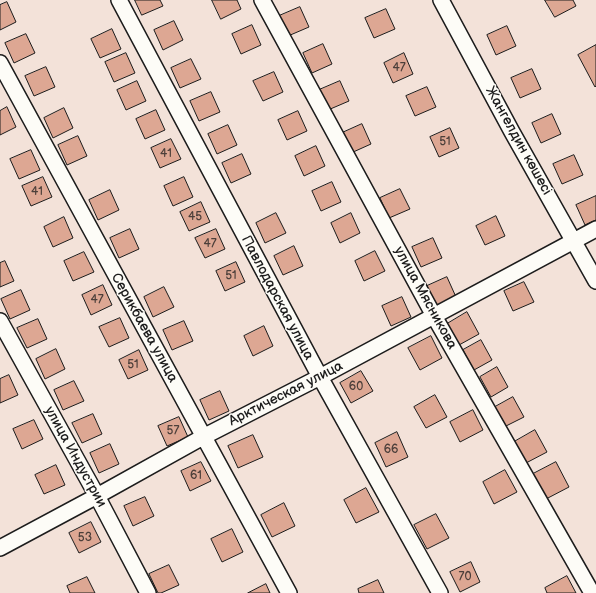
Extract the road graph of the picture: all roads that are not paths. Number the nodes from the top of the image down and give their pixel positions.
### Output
1 (119, 0) edge
2 (262, 0) edge
3 (441, 0) edge
4 (0, 63) edge
5 (596, 229) edge
6 (574, 241) junction
7 (596, 281) edge
8 (434, 316) junction
9 (0, 321) edge
10 (320, 377) junction
11 (203, 437) junction
12 (97, 496) junction
13 (0, 548) edge
14 (148, 593) edge
15 (288, 593) edge
16 (440, 593) edge
17 (592, 593) edge

1 - 10 street, Павлодарская улица
2 - 8 street, улица Мясникова
3 - 6 street, Жангелдин көшесі
4 - 11 street, Серикбаева улица
5 - 6 street, Арктическая улица
6 - 7 street, Жангелдин көшесі
6 - 8 street, Арктическая улица
8 - 10 street, Арктическая улица
8 - 17 street, улица Мясникова
9 - 12 street, улица Индустрии
10 - 11 street, Арктическая улица
10 - 16 street, Павлодарская улица
11 - 12 street, Арктическая улица
11 - 15 street, Серикбаева улица
12 - 13 street, Арктическая улица
12 - 14 street, улица Индустрии

